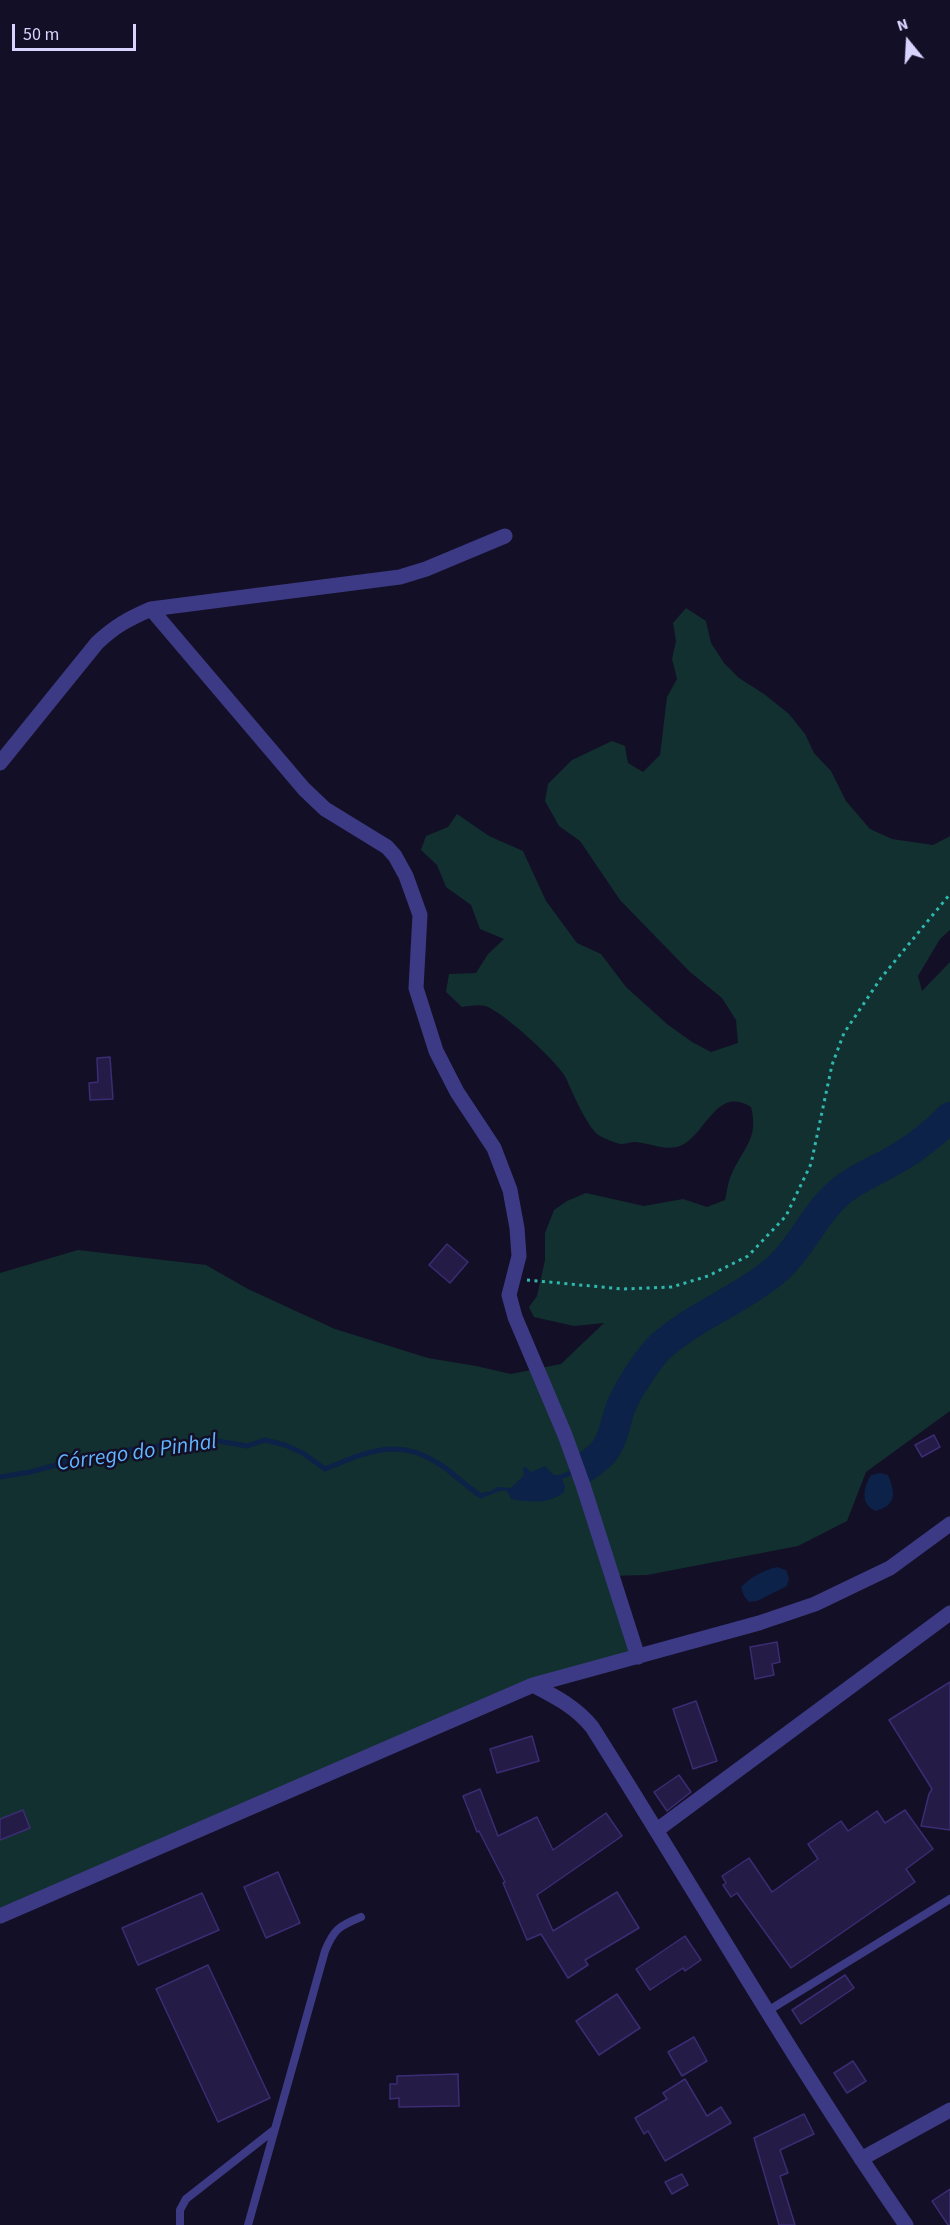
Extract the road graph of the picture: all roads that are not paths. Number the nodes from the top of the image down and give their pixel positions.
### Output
1 (505, 536) dead end
2 (151, 609) junction
3 (0, 763) edge
4 (950, 1524) edge
5 (950, 1613) edge
6 (638, 1657) junction
7 (533, 1685) junction
8 (657, 1830) junction
9 (950, 1899) edge
10 (0, 1916) edge
11 (361, 1917) dead end
12 (766, 2012) junction
13 (950, 2110) edge
14 (275, 2129) junction
15 (861, 2159) junction
16 (180, 2225) edge
17 (248, 2225) edge
18 (906, 2225) edge

1 - 2 street
2 - 3 street
2 - 6 street
4 - 6 street
5 - 8 street
6 - 7 street
7 - 8 street
7 - 10 street
8 - 12 street
9 - 12 lane
11 - 14 lane
12 - 15 street
13 - 15 street
14 - 16 lane
14 - 17 lane
15 - 18 street

